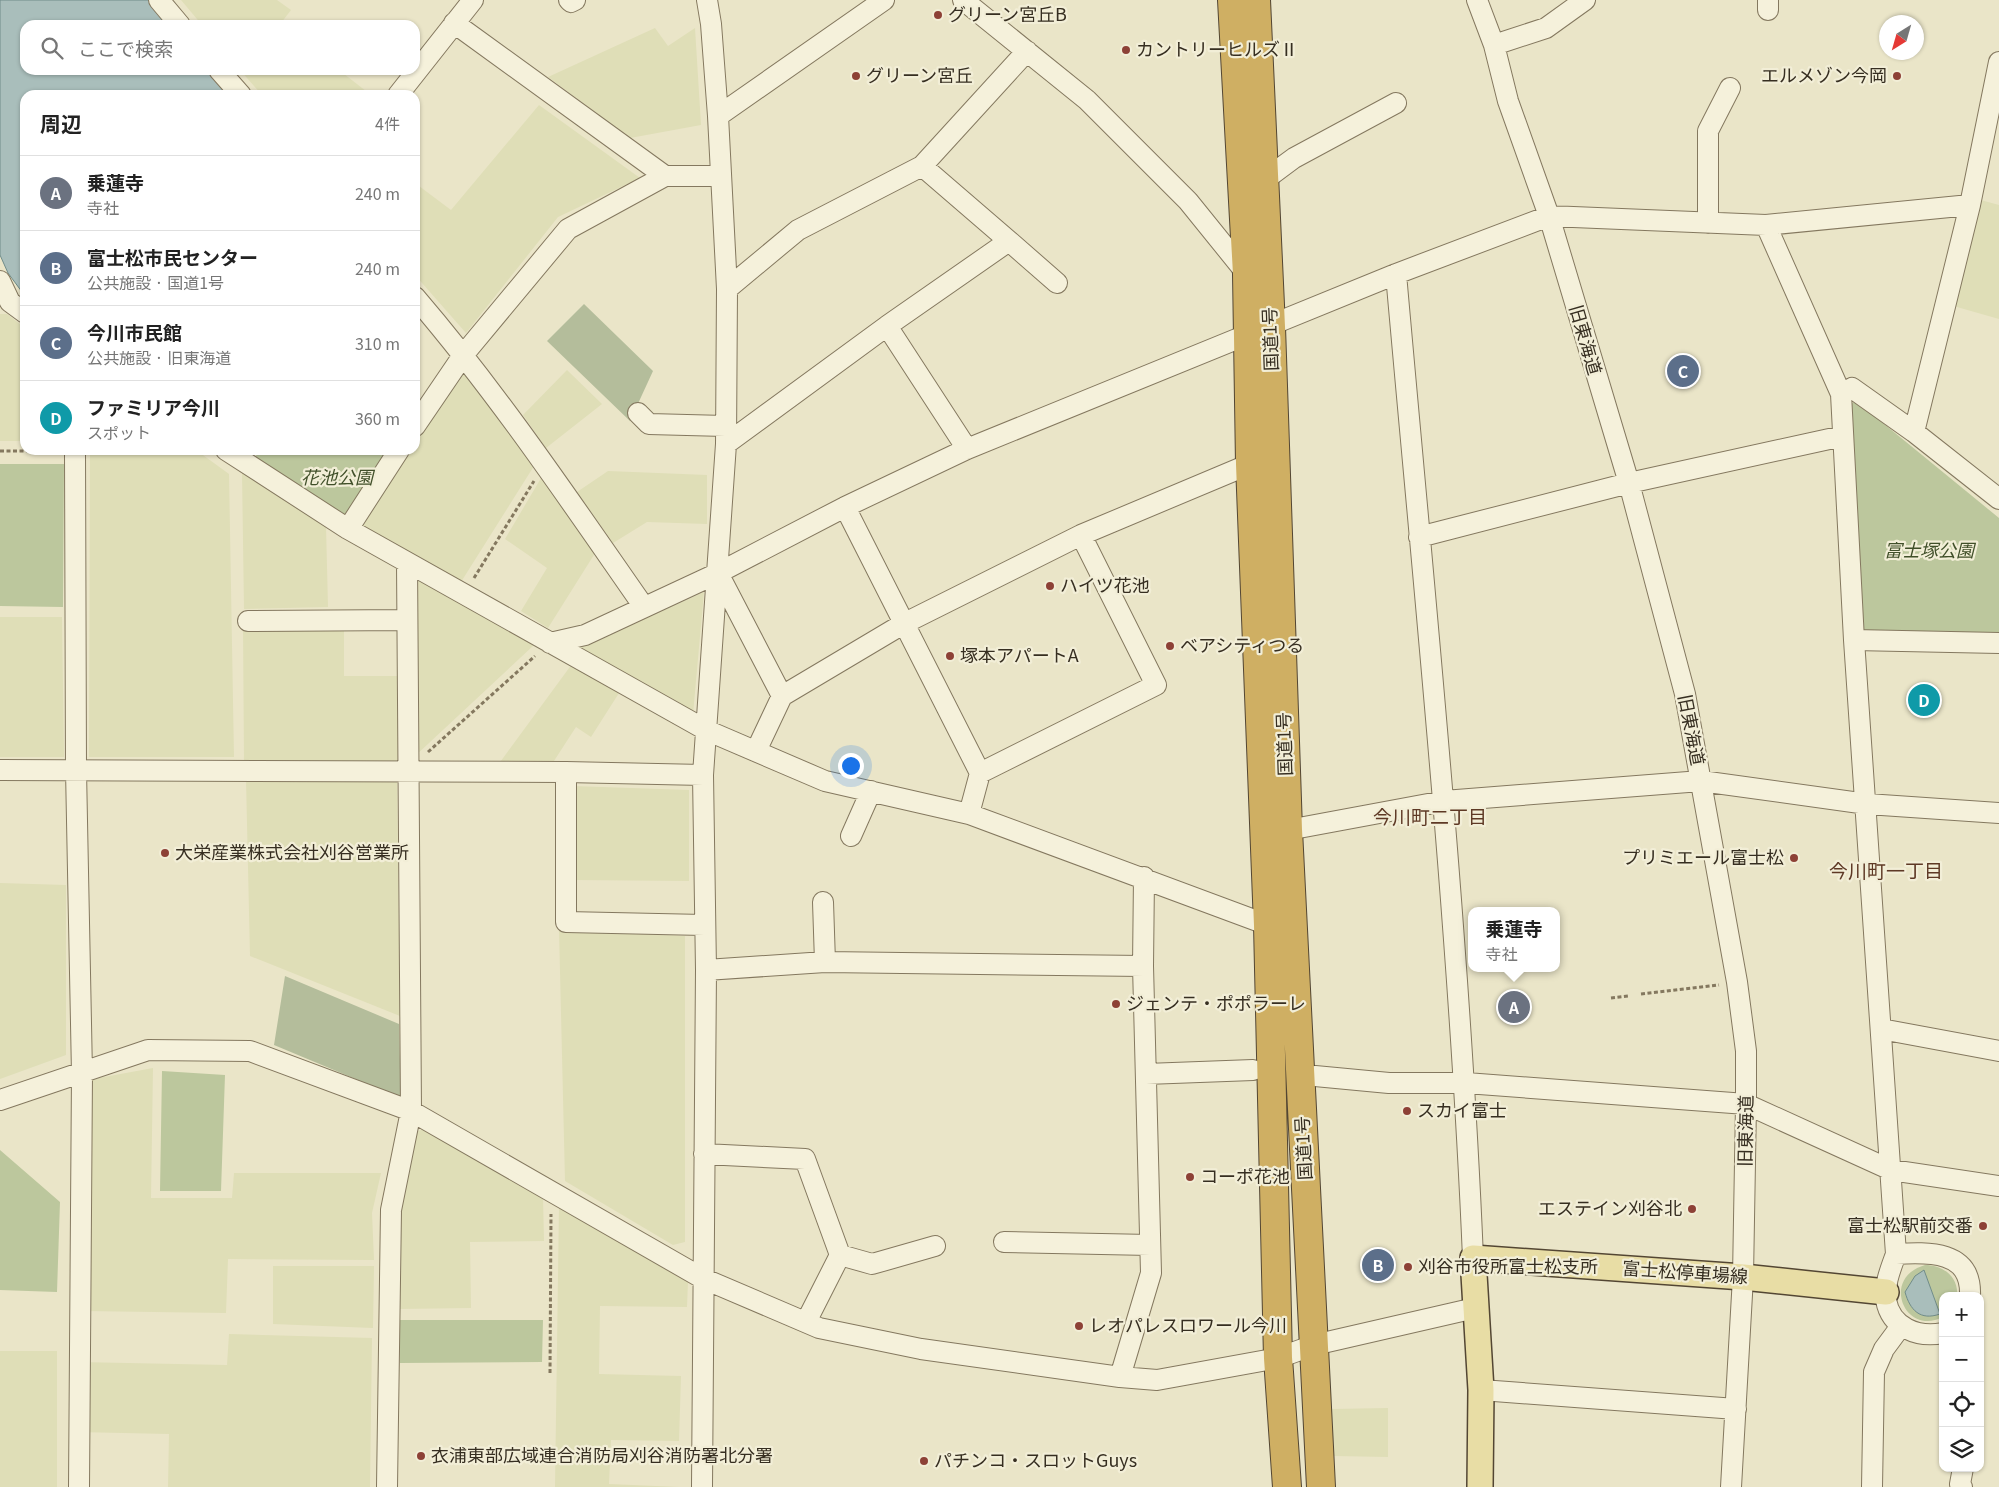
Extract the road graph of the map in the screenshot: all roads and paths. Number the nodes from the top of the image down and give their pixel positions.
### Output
1 (159, 0) edge
2 (473, 0) edge
3 (569, 0) edge
4 (575, 0) edge
5 (707, 0) edge
6 (884, 0) edge
7 (963, 0) edge
8 (1232, 0) edge
9 (1256, 0) edge
10 (1477, 0) edge
11 (1585, 0) edge
12 (176, 20) edge
13 (454, 23) junction
14 (1494, 45) junction
15 (1027, 51) junction
16 (1999, 62) edge
17 (420, 67) edge
18 (223, 75) edge
19 (414, 75) edge
20 (1730, 88) dead end
21 (237, 90) edge
22 (402, 90) edge
23 (1396, 103) dead end
24 (718, 116) junction
25 (922, 166) junction
26 (665, 176) junction
27 (720, 176) junction
28 (1263, 181) junction
29 (1970, 205) junction
30 (1548, 216) junction
31 (1708, 222) junction
32 (1766, 225) junction
33 (1009, 241) junction
34 (1247, 274) junction
35 (1396, 274) junction
36 (0, 281) edge
37 (1057, 283) dead end
38 (727, 289) junction
39 (420, 303) edge
40 (12, 306) edge
41 (887, 326) junction
42 (1260, 330) junction
43 (464, 354) junction
44 (1840, 394) junction
45 (420, 413) edge
46 (638, 413) dead end
47 (1914, 432) junction
48 (725, 435) junction
49 (1842, 436) junction
50 (967, 449) junction
51 (0, 451) edge
52 (20, 451) edge
53 (75, 455) edge
54 (234, 455) edge
55 (396, 455) edge
56 (544, 464) junction
57 (1250, 464) junction
58 (1629, 483) junction
59 (1999, 499) edge
60 (845, 507) junction
61 (348, 529) junction
62 (1081, 535) junction
63 (1419, 537) junction
64 (407, 563) junction
65 (718, 573) junction
66 (464, 594) junction
67 (644, 607) junction
68 (407, 620) junction
69 (248, 621) dead end
70 (903, 624) junction
71 (1854, 640) junction
72 (550, 643) junction
73 (1999, 643) edge
74 (782, 696) junction
75 (706, 730) junction
76 (756, 751) junction
77 (0, 770) edge
78 (76, 770) junction
79 (407, 772) junction
80 (566, 772) junction
81 (980, 773) junction
82 (702, 775) junction
83 (1701, 781) junction
84 (871, 792) junction
85 (1444, 802) junction
86 (1867, 804) junction
87 (1999, 813) edge
88 (968, 814) junction
89 (1288, 830) junction
90 (851, 836) dead end
91 (1144, 877) junction
92 (823, 902) dead end
93 (704, 925) junction
94 (1268, 925) junction
95 (825, 962) junction
96 (1143, 966) junction
97 (706, 970) junction
98 (1737, 982) junction
99 (1641, 994) dead end
100 (1628, 996) dead end
101 (1611, 998) dead end
102 (1881, 1029) junction
103 (1999, 1051) edge
104 (1253, 1070) dead end
105 (82, 1074) junction
106 (1146, 1074) junction
107 (1315, 1076) dead end
108 (1466, 1083) junction
109 (0, 1100) edge
110 (1746, 1104) junction
111 (411, 1111) junction
112 (704, 1154) junction
113 (1891, 1170) junction
114 (1998, 1180) edge
115 (551, 1191) junction
116 (1004, 1242) dead end
117 (1150, 1245) junction
118 (935, 1246) dead end
119 (1896, 1254) junction
120 (840, 1255) junction
121 (1473, 1258) junction
122 (1743, 1277) junction
123 (702, 1278) junction
124 (1886, 1292) junction
125 (1969, 1292) edge
126 (1475, 1308) junction
127 (806, 1322) junction
128 (1901, 1326) junction
129 (1939, 1334) edge
130 (1314, 1346) junction
131 (1278, 1358) junction
132 (550, 1373) dead end
133 (1120, 1377) junction
134 (1481, 1390) junction
135 (1736, 1409) junction
136 (1963, 1472) edge
137 (79, 1487) edge
138 (388, 1487) edge
139 (702, 1487) edge
140 (1287, 1487) edge
141 (1321, 1487) edge
142 (1480, 1487) edge
143 (1731, 1487) edge
144 (1872, 1487) edge
145 (1962, 1487) edge

1 - 12 street
2 - 13 street
3 - 4 street
5 - 24 street
6 - 24 street
7 - 15 street
8 - 34 highway, 国道1号
9 - 28 highway, 国道1号
10 - 14 street, 旧東海道
11 - 14 street
13 - 17 street
13 - 26 street
14 - 30 street, 旧東海道
15 - 25 street
15 - 34 street
16 - 29 street
18 - 21 street
19 - 22 street
20 - 31 street
23 - 28 street
24 - 27 street
25 - 33 street
25 - 38 street
26 - 27 street
26 - 43 street
27 - 38 street
28 - 42 highway, 国道1号
29 - 32 street
29 - 47 street
30 - 31 street
30 - 35 street
30 - 58 street, 旧東海道
31 - 32 street
32 - 44 street
33 - 37 street
33 - 41 street
34 - 42 highway, 国道1号
35 - 42 street
35 - 63 street
36 - 40 street
38 - 48 street
39 - 43 street
41 - 48 street
41 - 50 street
42 - 50 street
42 - 57 highway, 国道1号
42 - 89 highway, 国道1号
43 - 45 street
43 - 56 street
44 - 47 street
44 - 49 street
46 - 48 street
47 - 59 street
48 - 65 street
49 - 58 street
49 - 71 street
50 - 60 street
51 - 52 path
53 - 78 street
54 - 61 street
55 - 61 street
56 - 66 path
56 - 67 street
57 - 62 street
57 - 94 highway, 国道1号
58 - 63 street
58 - 83 street, 旧東海道
60 - 65 street
60 - 70 street
61 - 64 street
62 - 70 street
62 - 81 street
63 - 85 street
64 - 66 street
64 - 68 street
65 - 67 street
65 - 74 street
65 - 75 street
66 - 72 street
67 - 72 street
68 - 69 street
68 - 79 street
70 - 74 street
70 - 81 street
71 - 73 street
71 - 86 street
72 - 75 street
72 - 79 path
74 - 76 street
75 - 76 street
75 - 82 street
76 - 84 street
77 - 78 street
78 - 79 street
78 - 105 street
79 - 80 street
79 - 111 street
80 - 82 street
80 - 93 street
81 - 88 street
82 - 93 street
83 - 85 street
83 - 86 street
83 - 98 street, 旧東海道
84 - 88 street
84 - 90 street
85 - 89 street
85 - 108 street
86 - 87 street
86 - 102 street
88 - 91 street
89 - 130 highway, 国道1号
91 - 94 street
91 - 96 street
92 - 95 street
93 - 97 street
94 - 131 highway, 国道1号
95 - 96 street
95 - 97 street
96 - 106 street
97 - 112 street
98 - 99 path
98 - 110 street, 旧東海道
100 - 101 path
102 - 103 street
102 - 113 street
104 - 106 street
105 - 109 street
105 - 111 street
105 - 137 street
106 - 117 street
107 - 108 street
108 - 110 street
108 - 121 street
110 - 113 street
110 - 122 street, 旧東海道
111 - 115 street
111 - 138 street
112 - 120 street
112 - 123 street
113 - 114 street
113 - 119 street
115 - 123 street
115 - 132 path
116 - 117 street
117 - 133 street
118 - 120 street
119 - 124 street
119 - 125 street
120 - 127 street
121 - 122 main road, 富士松停車場線
121 - 126 main road
122 - 124 main road, 富士松停車場線
122 - 135 street, 旧東海道
123 - 127 street
123 - 139 street
124 - 128 street
126 - 130 street
126 - 134 main road
127 - 133 street
128 - 129 street
128 - 144 street
130 - 131 street
130 - 141 highway, 国道1号
131 - 133 street
131 - 140 highway, 国道1号
134 - 135 street
134 - 142 main road
135 - 143 street, 旧東海道
136 - 145 street

